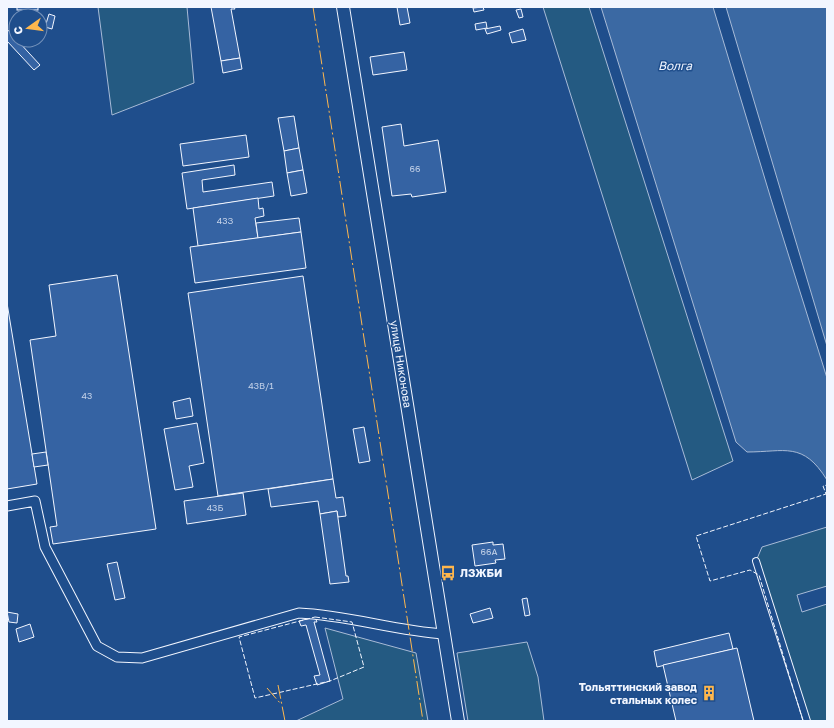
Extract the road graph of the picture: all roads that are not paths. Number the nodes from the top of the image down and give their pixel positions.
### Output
1 (343, 7) edge
2 (7, 506) edge
3 (756, 561) dead end
4 (444, 634) junction
5 (458, 721) edge
6 (807, 721) edge

1 - 4 main road, улица Никонова
2 - 4 street
3 - 6 street
4 - 5 main road, улица Никонова

